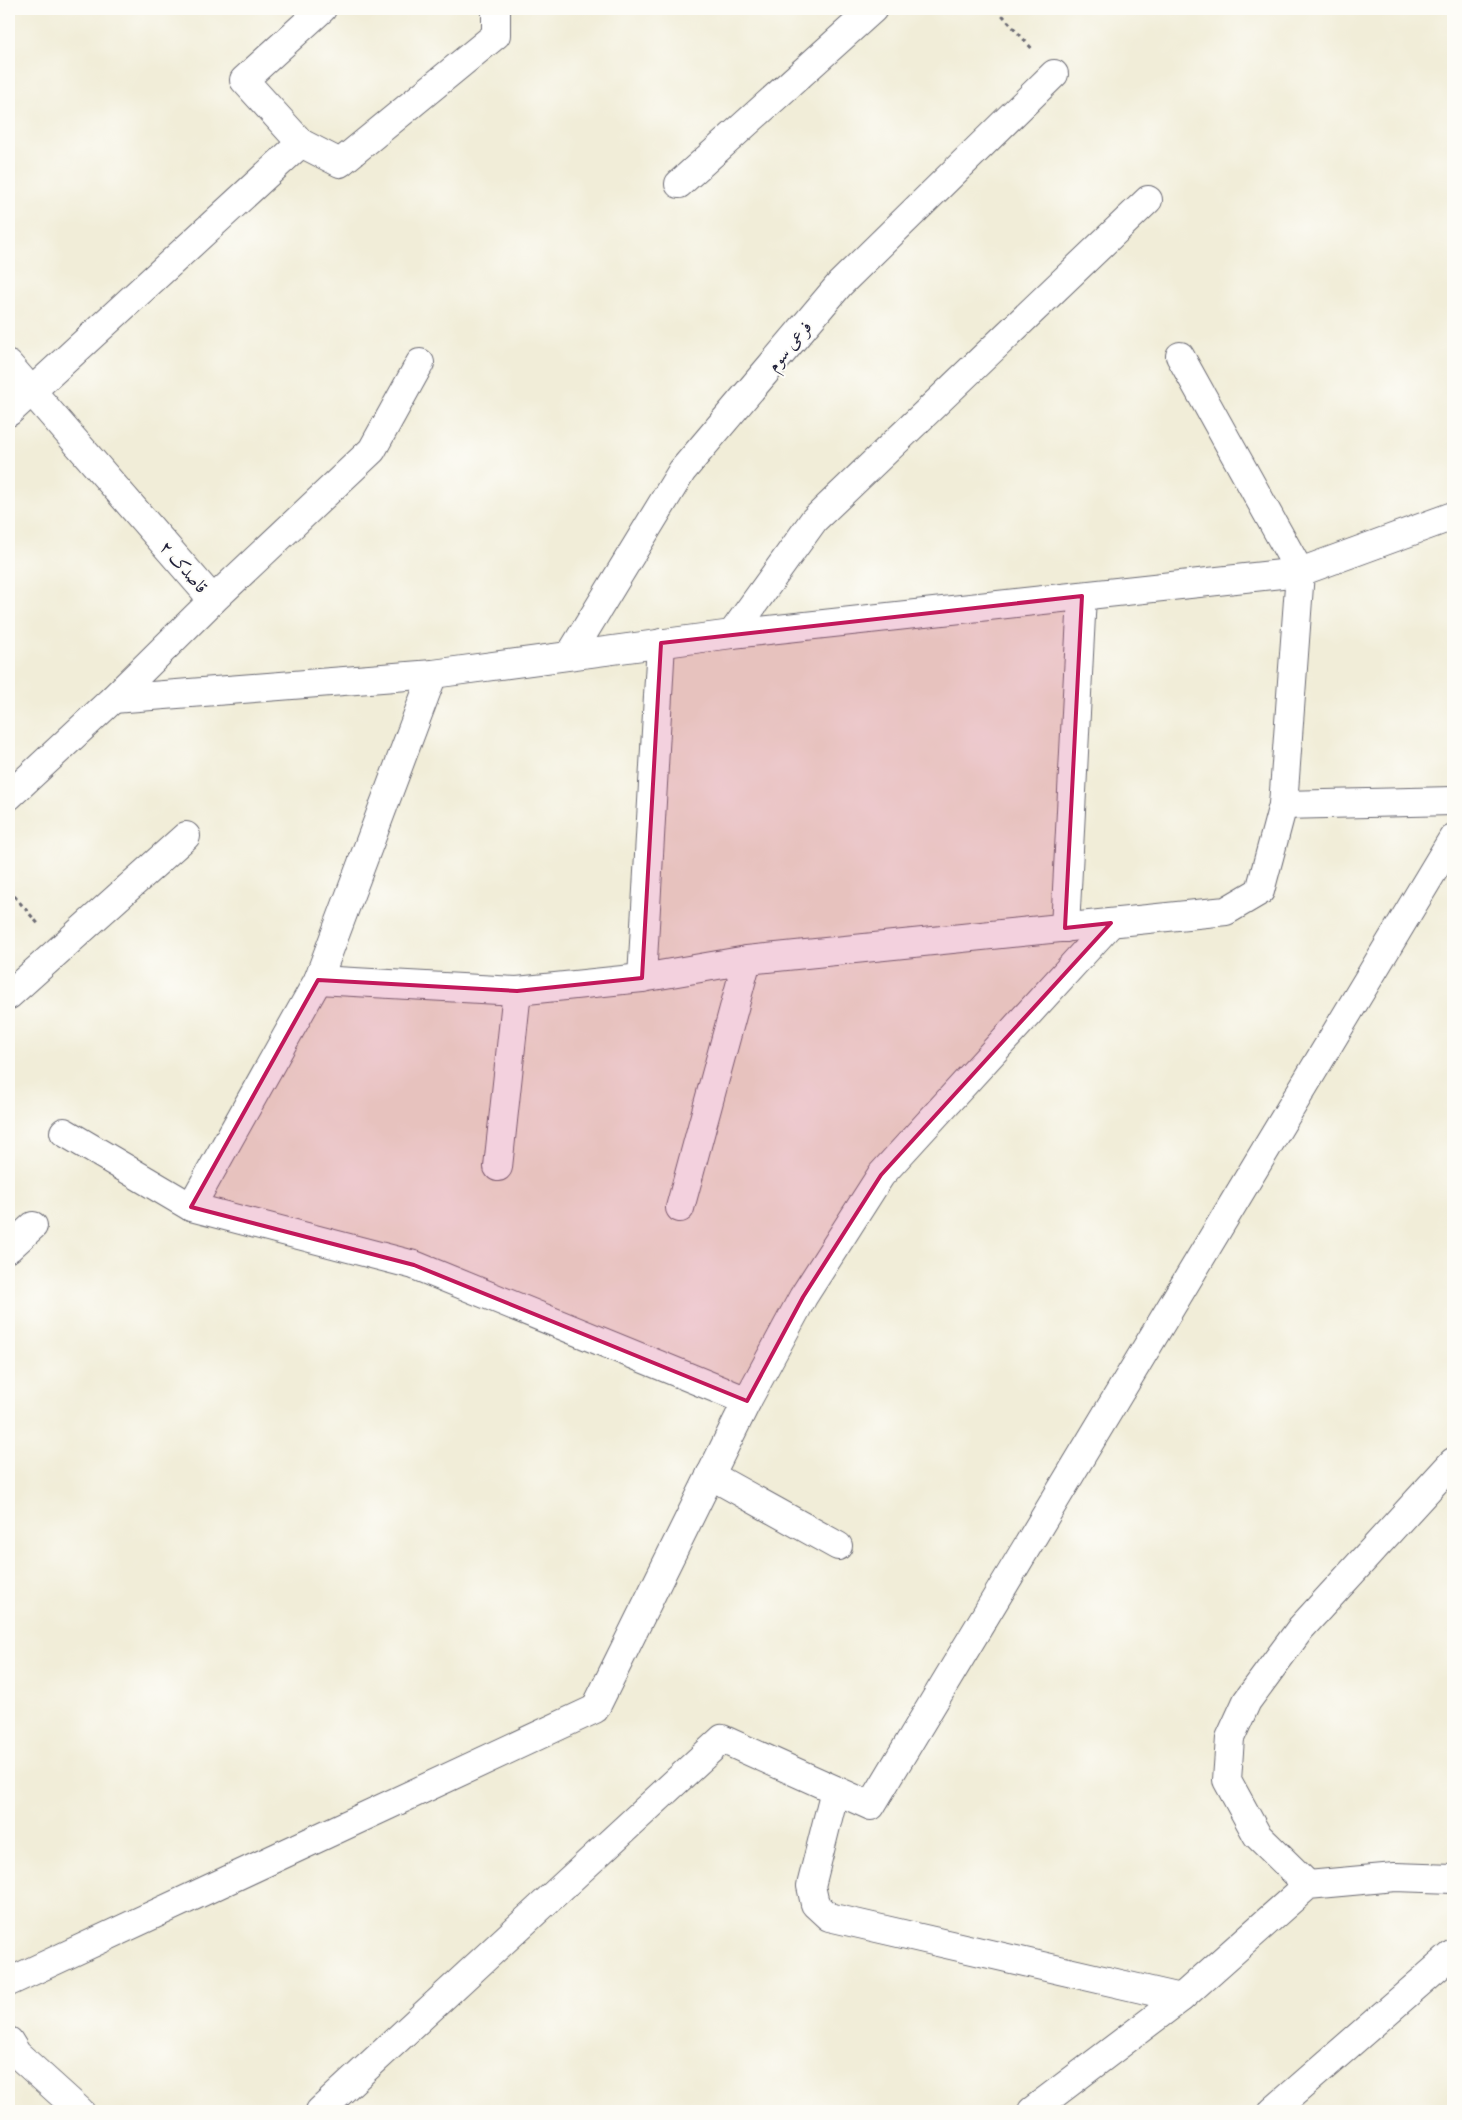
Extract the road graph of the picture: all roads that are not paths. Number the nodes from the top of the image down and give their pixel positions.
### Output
1 (322, 9) edge
2 (496, 9) edge
3 (873, 9) edge
4 (1054, 74) road end
5 (301, 143) junction
6 (679, 184) dead end
7 (1148, 200) dead end
8 (1180, 356) dead end
9 (420, 363) dead end
10 (9, 364) edge
11 (32, 392) junction
12 (9, 412) edge
13 (1453, 516) edge
14 (1300, 572) junction
15 (1082, 596) junction
16 (213, 600) junction
17 (732, 634) junction
18 (661, 643) junction
19 (570, 655) junction
20 (432, 674) junction
21 (113, 699) junction
22 (9, 796) edge
23 (1453, 801) edge
24 (1283, 805) junction
25 (186, 836) dead end
26 (1453, 838) edge
27 (1111, 923) junction
28 (1065, 928) junction
29 (747, 960) junction
30 (642, 978) junction
31 (318, 980) junction
32 (517, 992) junction
33 (9, 995) edge
34 (64, 1132) dead end
35 (498, 1168) dead end
36 (190, 1208) junction
37 (680, 1208) dead end
38 (32, 1226) dead end
39 (9, 1248) edge
40 (747, 1401) junction
41 (1453, 1462) edge
42 (710, 1475) junction
43 (838, 1546) dead end
44 (835, 1790) junction
45 (1453, 1880) edge
46 (1308, 1884) junction
47 (1453, 1954) edge
48 (9, 1982) edge
49 (1181, 1998) junction
50 (9, 2041) edge
51 (80, 2111) edge
52 (320, 2111) edge
53 (1032, 2111) edge
54 (1272, 2111) edge

1 - 5 street
2 - 5 street
3 - 6 street
4 - 19 street, فرعی سوم
5 - 11 street
7 - 17 street
8 - 14 street
9 - 16 street
10 - 11 street, قاصدک ۲
11 - 12 street
11 - 16 street, قاصدک ۲
13 - 14 street
14 - 15 street
14 - 24 street
15 - 17 street
15 - 28 street
16 - 21 street, قاصدک ۲
17 - 18 street
18 - 19 street
18 - 30 street
19 - 20 street
20 - 21 street
20 - 31 street
21 - 22 street, قاصدک ۲
23 - 24 street
24 - 27 street
25 - 33 street
26 - 44 street
27 - 28 street
27 - 40 street
28 - 29 street
29 - 30 street
29 - 37 street
30 - 32 street
31 - 32 street
31 - 36 street
32 - 35 street
34 - 36 street
36 - 40 street
38 - 39 street
40 - 42 street
41 - 46 street
42 - 43 street
42 - 48 street
44 - 49 street
44 - 52 street
45 - 46 street
46 - 49 street
47 - 54 street
49 - 53 street
50 - 51 street

